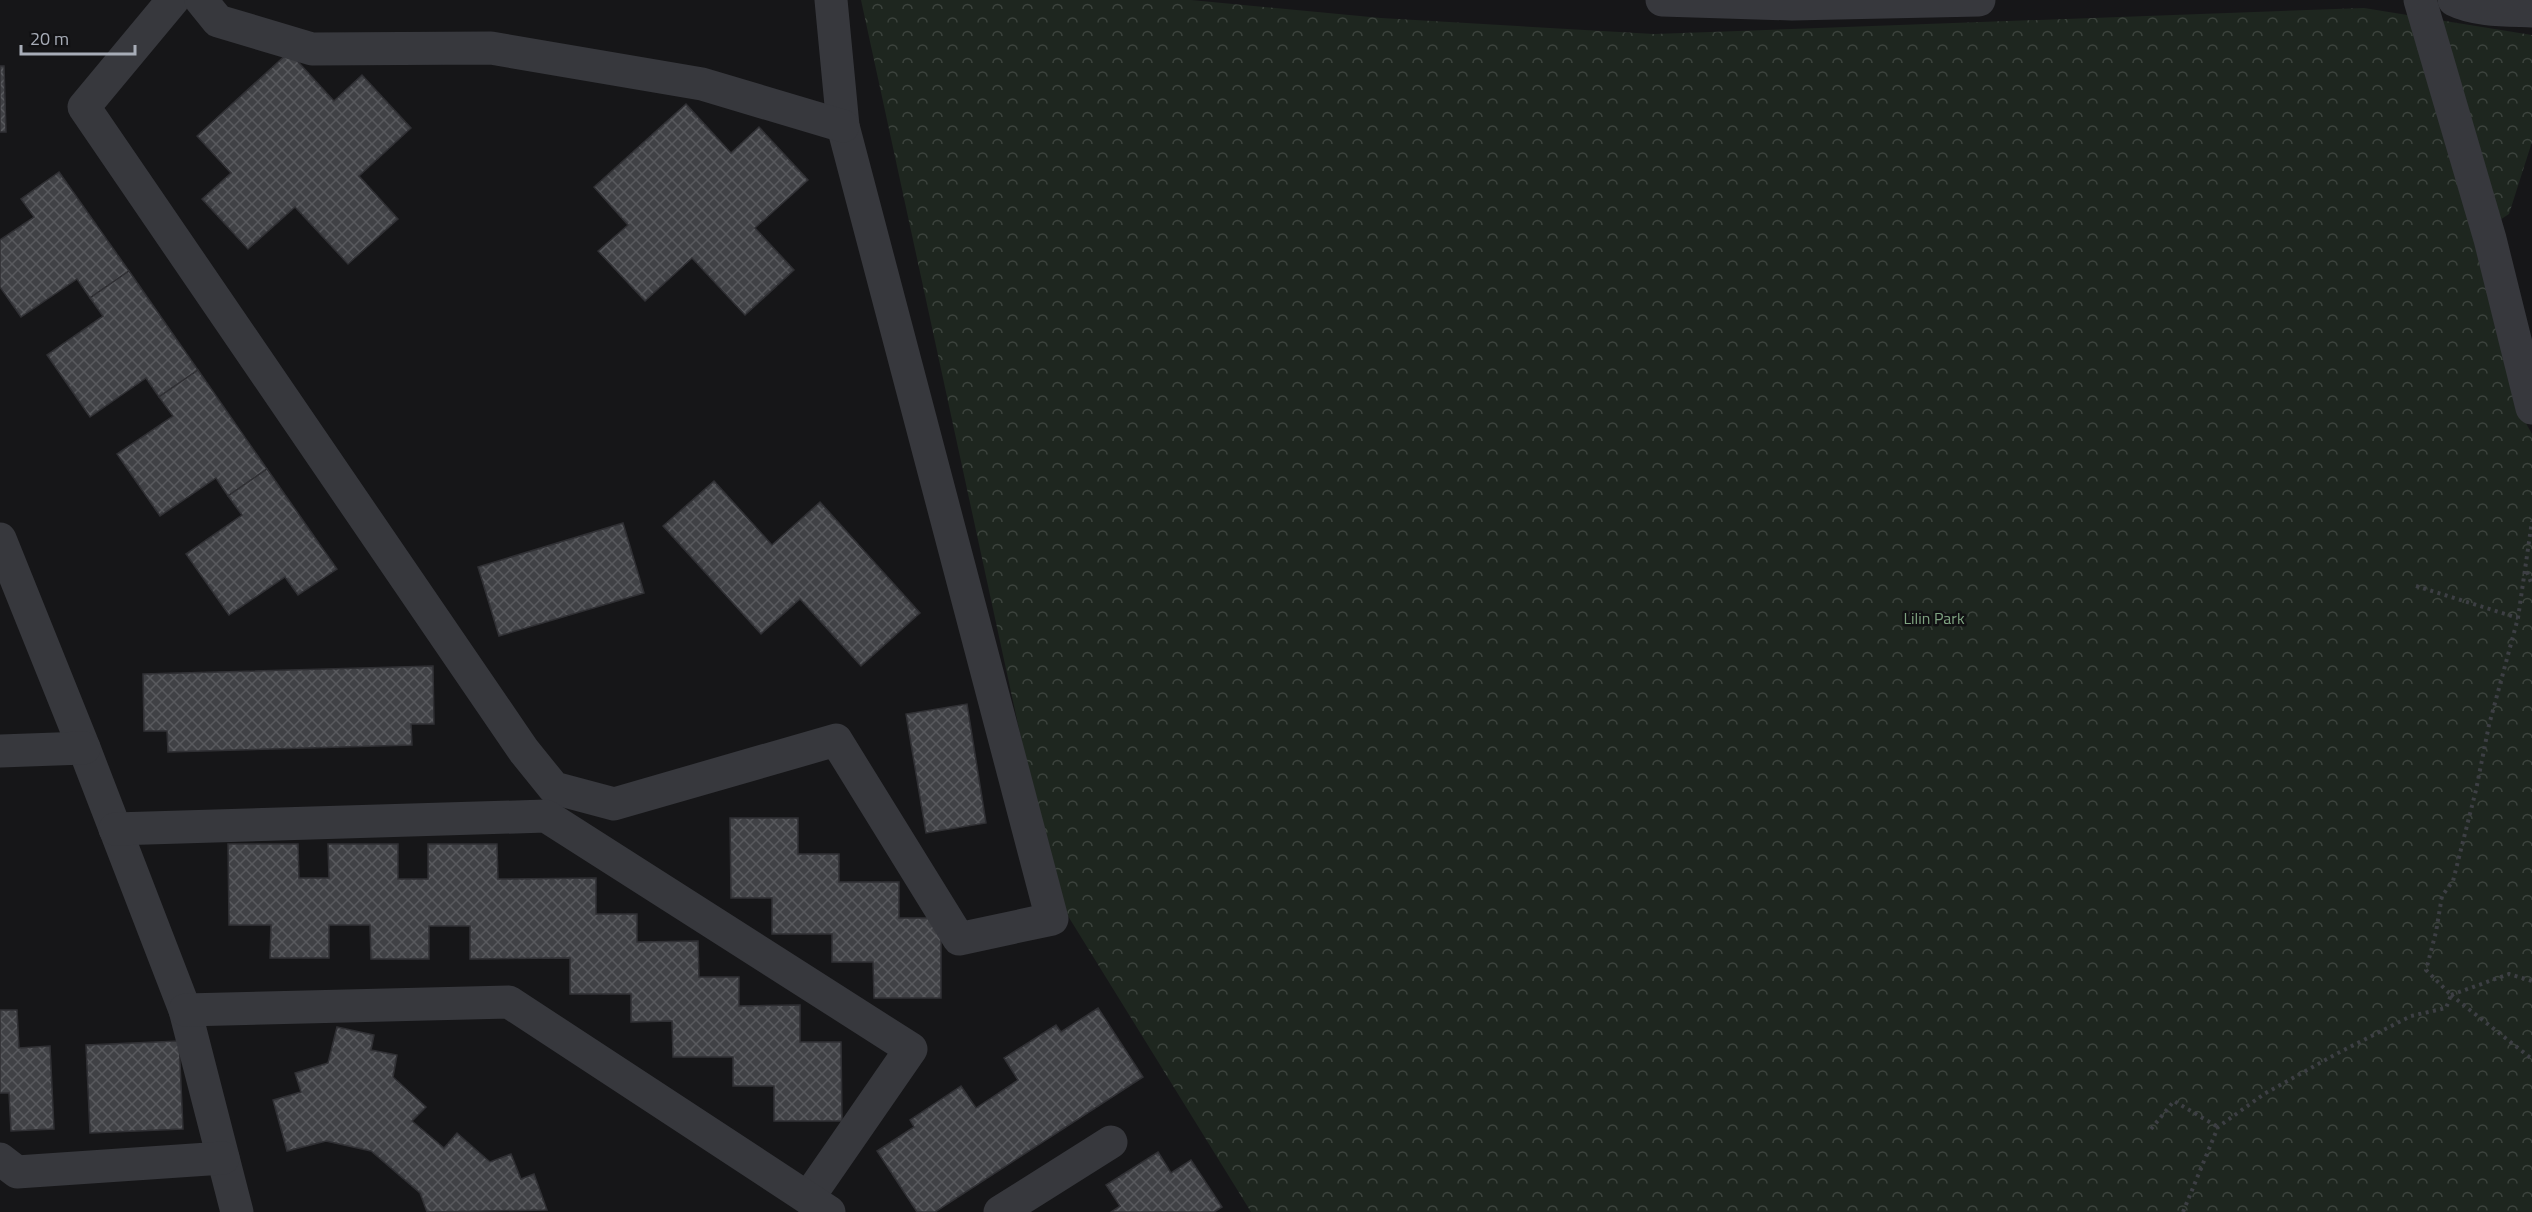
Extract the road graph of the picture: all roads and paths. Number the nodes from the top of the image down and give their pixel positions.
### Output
1 (173, 0) edge
2 (201, 0) edge
3 (831, 0) edge
4 (1662, 0) edge
5 (1979, 0) edge
6 (2420, 0) edge
7 (2454, 0) edge
8 (2532, 11) edge
9 (843, 126) junction
10 (2532, 408) edge
11 (2532, 521) edge
12 (1, 543) edge
13 (2526, 570) junction
14 (2532, 585) edge
15 (2416, 586) dead end
16 (2518, 618) junction
17 (84, 748) junction
18 (0, 751) edge
19 (115, 829) junction
20 (2532, 981) edge
21 (2451, 995) junction
22 (185, 1010) junction
23 (2532, 1059) edge
24 (2218, 1127) junction
25 (2151, 1129) dead end
26 (1111, 1142) dead end
27 (223, 1158) junction
28 (0, 1159) edge
29 (818, 1205) edge
30 (237, 1212) edge
31 (1000, 1212) edge
32 (2183, 1212) edge

1 - 9 street
2 - 9 street
3 - 9 street
4 - 5 street
6 - 10 street
7 - 8 street
11 - 13 path
12 - 17 street
13 - 14 path
13 - 16 path
15 - 16 path
16 - 21 path
17 - 18 street
17 - 19 street
19 - 22 street
19 - 29 street
20 - 21 path
21 - 23 path
21 - 24 path
22 - 27 street
22 - 29 street
24 - 25 path
24 - 32 path
26 - 31 street
27 - 28 street
27 - 30 street

